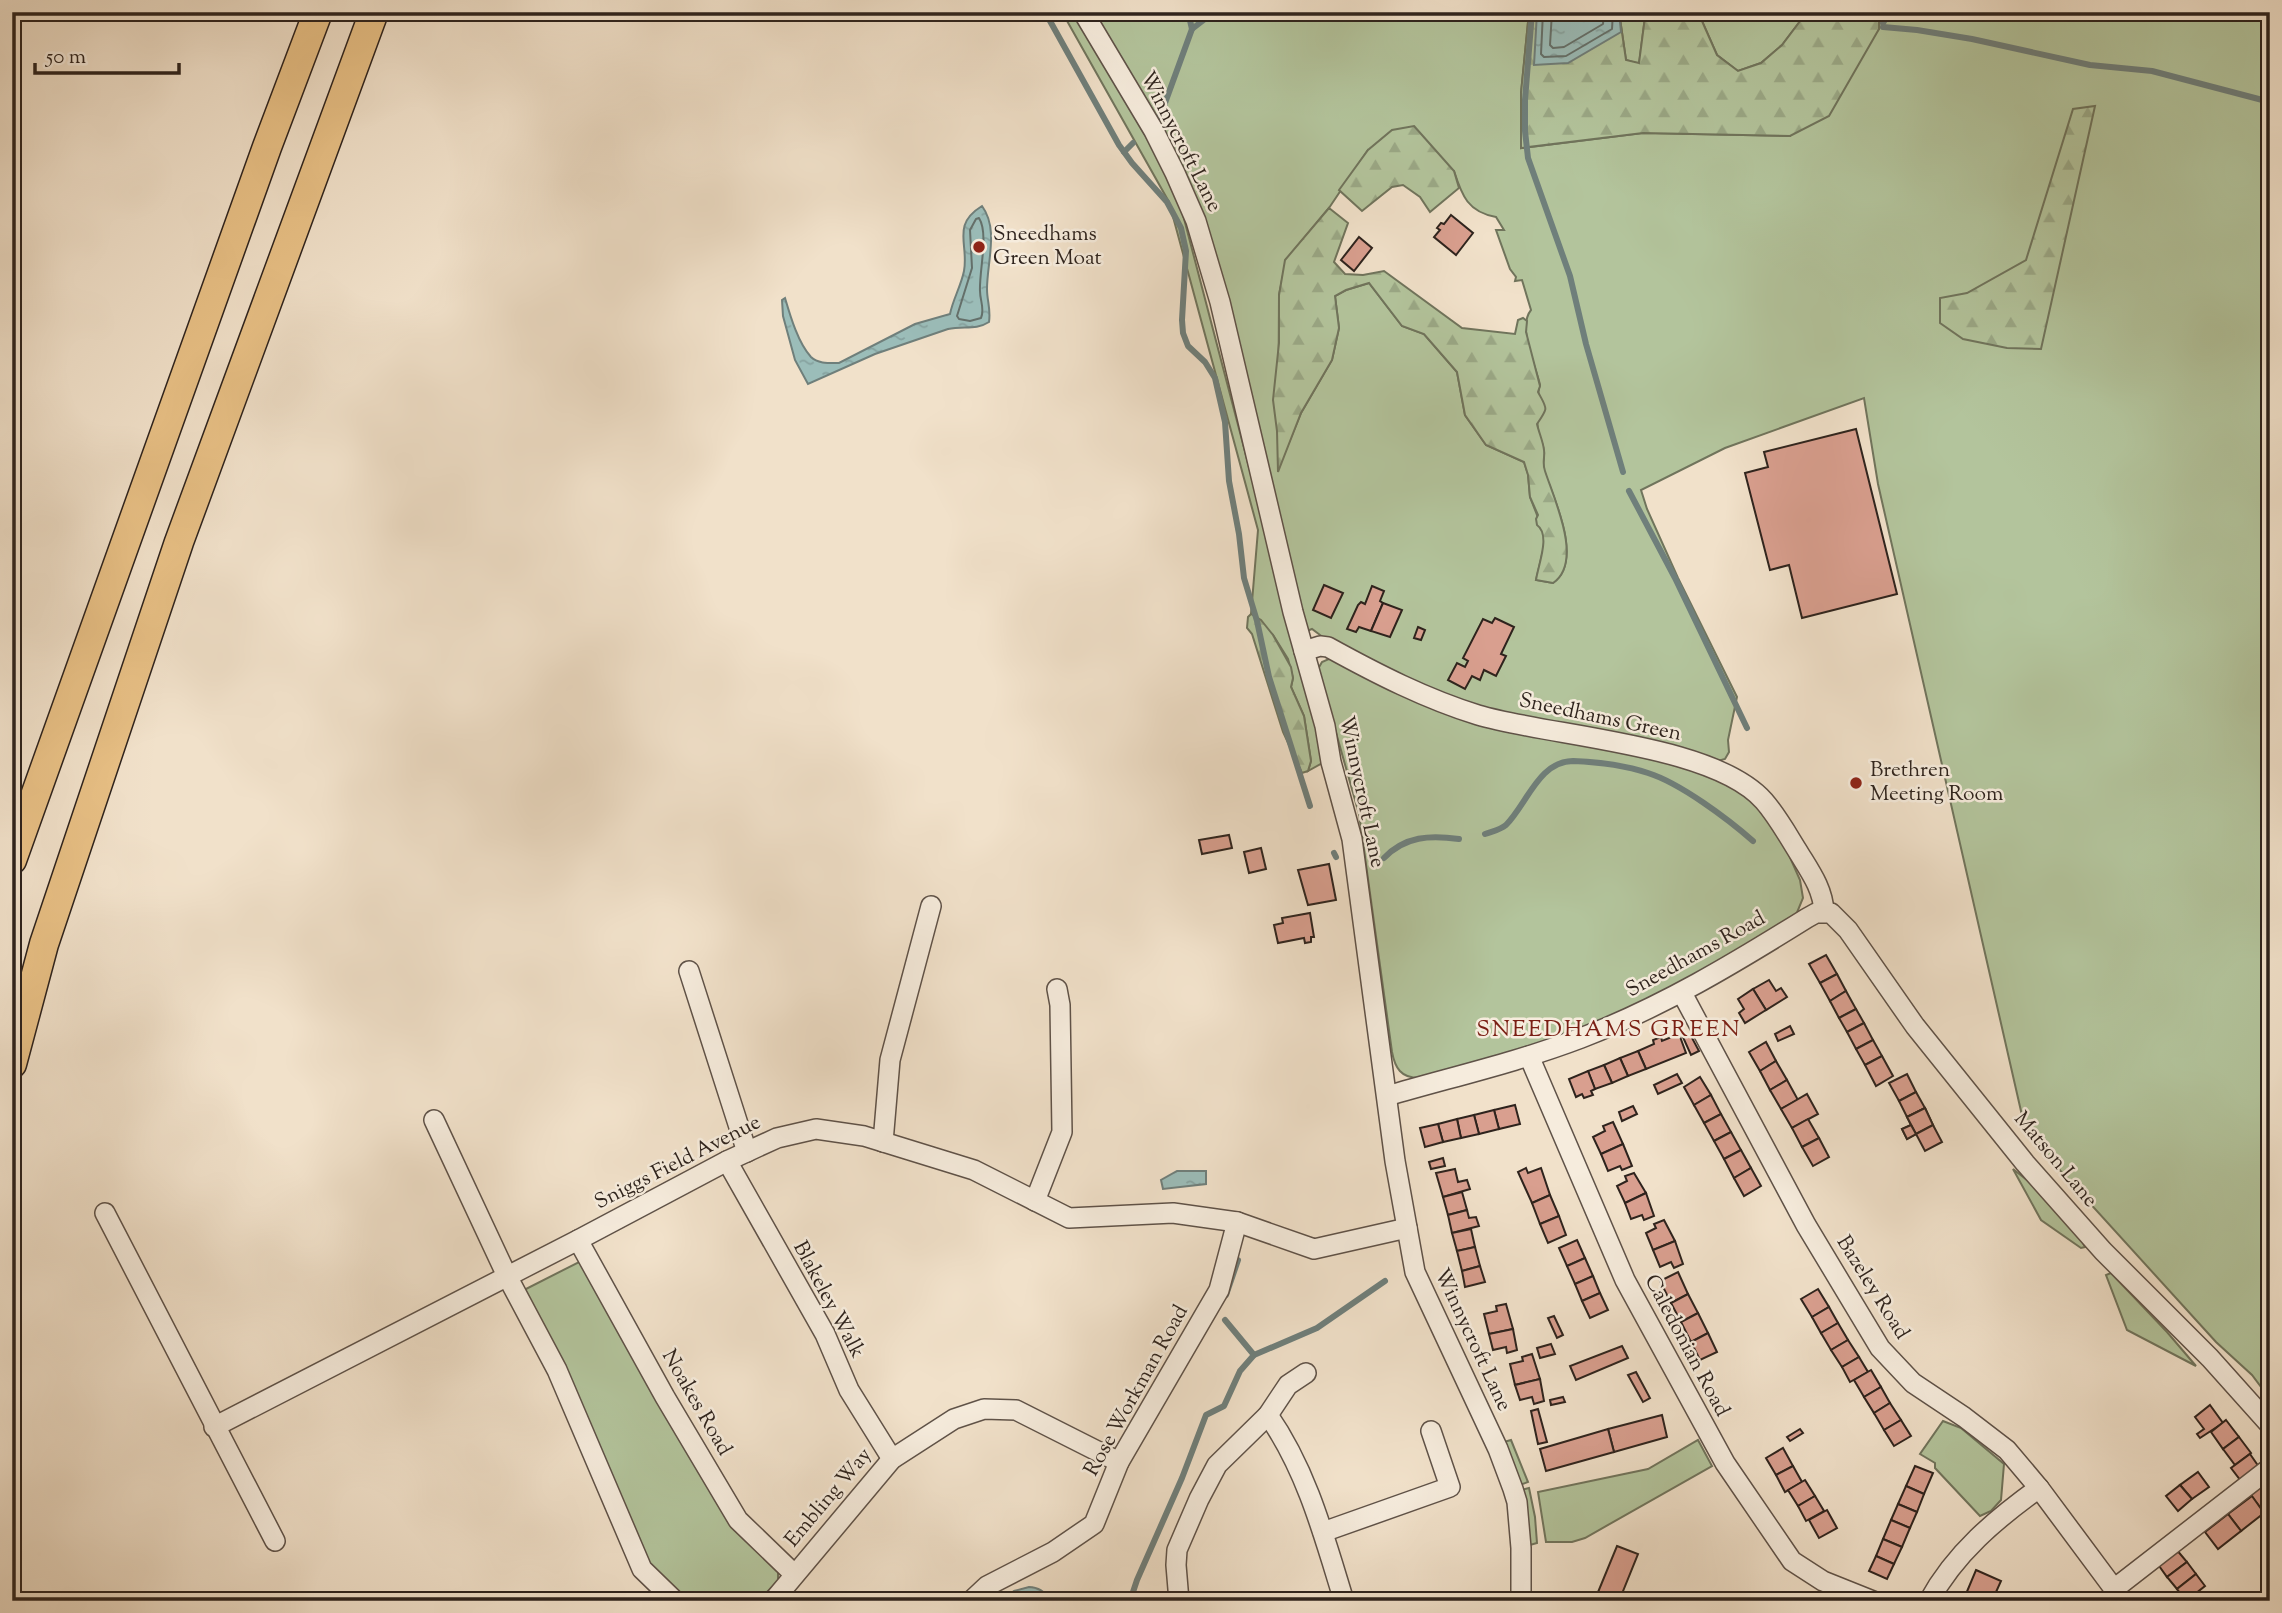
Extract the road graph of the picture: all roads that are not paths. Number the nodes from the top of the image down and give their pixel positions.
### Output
1 (318, 12) edge
2 (374, 12) edge
3 (1083, 12) edge
4 (1304, 651) junction
5 (12, 860) edge
6 (931, 906) dead end
7 (1824, 912) junction
8 (689, 971) dead end
9 (1057, 989) dead end
10 (1682, 993) junction
11 (1529, 1056) junction
12 (12, 1064) edge
13 (1387, 1097) junction
14 (434, 1120) dead end
15 (883, 1142) junction
16 (747, 1152) junction
17 (727, 1161) junction
18 (1035, 1201) junction
19 (105, 1213) dead end
20 (1237, 1222) junction
21 (1407, 1228) junction
22 (578, 1240) junction
23 (507, 1276) junction
24 (1307, 1373) dead end
25 (1268, 1415) junction
26 (2270, 1425) edge
27 (214, 1427) junction
28 (1431, 1431) dead end
29 (892, 1459) junction
30 (1119, 1462) junction
31 (2270, 1468) edge
32 (2039, 1488) junction
33 (1323, 1532) junction
34 (275, 1541) dead end
35 (794, 1574) junction
36 (2119, 1595) edge
37 (675, 1601) edge
38 (773, 1601) edge
39 (971, 1601) edge
40 (1179, 1601) edge
41 (1344, 1601) edge
42 (1521, 1601) edge
43 (1873, 1601) edge
44 (1929, 1601) edge

1 - 5 highway
2 - 12 highway
3 - 4 street, Winnycroft Lane
4 - 7 street, Sneedhams Green
4 - 13 street, Winnycroft Lane
6 - 15 street
7 - 10 street, Sneedhams Road
7 - 26 street, Matson Lane
8 - 16 street
9 - 18 street
10 - 11 street, Sneedhams Road
10 - 32 street, Bazeley Road
11 - 13 street, Sneedhams Road
11 - 43 street, Caledonian Road
13 - 21 street, Winnycroft Lane
14 - 23 street
15 - 16 street, Sniggs Field Avenue
15 - 18 street, Sniggs Field Avenue
16 - 17 street, Sniggs Field Avenue
17 - 22 street, Sniggs Field Avenue
17 - 29 street, Blakeley Walk
18 - 20 street, Sniggs Field Avenue
19 - 27 street
20 - 21 street, Sniggs Field Avenue
20 - 30 street, Rose Workman Road
21 - 42 street, Winnycroft Lane
22 - 23 street, Sniggs Field Avenue
22 - 35 street, Noakes Road
23 - 27 street, Sniggs Field Avenue
23 - 37 street
24 - 25 street
25 - 33 street
25 - 40 street
27 - 34 street
28 - 33 street
29 - 30 street, Embling Way
29 - 35 street, Embling Way
30 - 39 street, Rose Workman Road
31 - 36 street, Bazeley Road
32 - 36 street, Bazeley Road
32 - 44 street
33 - 41 street
35 - 38 street, Embling Way

